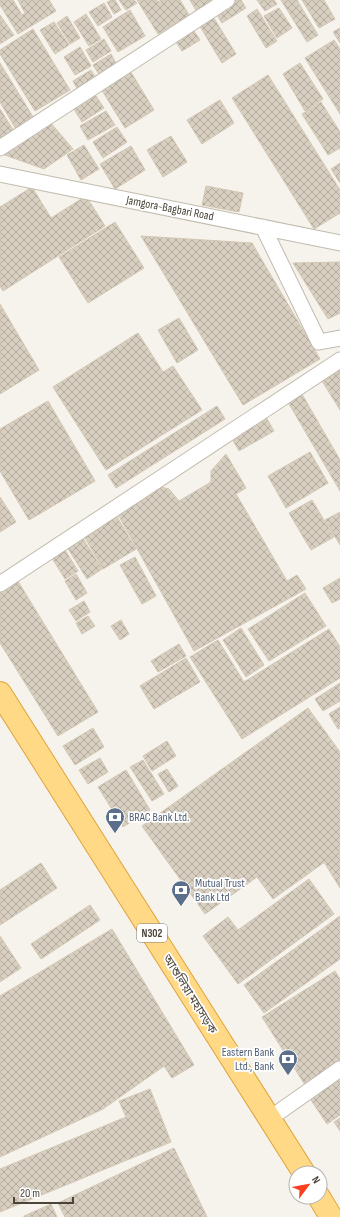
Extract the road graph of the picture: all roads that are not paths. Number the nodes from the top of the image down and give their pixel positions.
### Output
1 (227, 0) edge
2 (0, 148) edge
3 (0, 174) edge
4 (263, 227) junction
5 (340, 243) edge
6 (340, 338) edge
7 (340, 360) edge
8 (0, 584) edge
9 (0, 693) edge
10 (340, 1069) edge
11 (269, 1119) junction
12 (299, 1165) edge
13 (324, 1205) edge
14 (332, 1217) edge

1 - 2 street
3 - 4 street, Jamgora-Bagbari Road
4 - 5 street, Jamgora-Bagbari Road
4 - 6 street
7 - 8 street
9 - 11 highway, আশুলিয়া মহাসড়ক / N302
10 - 11 street
11 - 12 highway, আশুলিয়া মহাসড়ক / N302
13 - 14 highway

